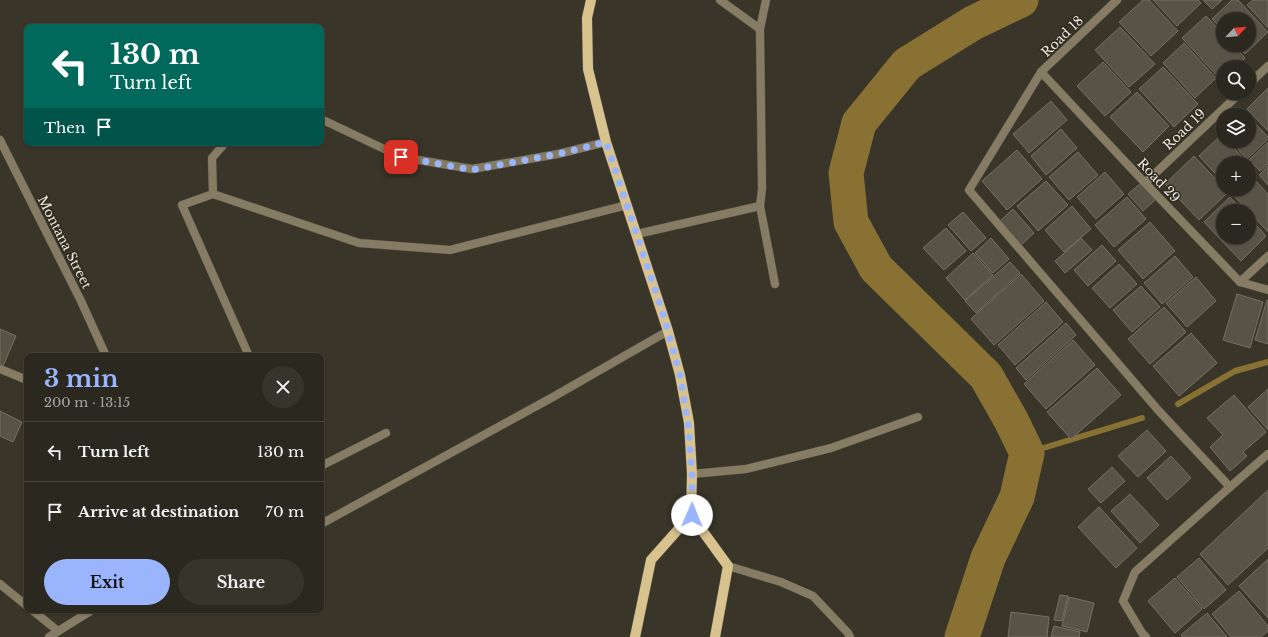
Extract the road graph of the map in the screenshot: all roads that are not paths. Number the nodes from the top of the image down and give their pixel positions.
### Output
1 (591, 0) edge
2 (720, 0) edge
3 (766, 0) edge
4 (1117, 0) edge
5 (760, 29) junction
6 (1268, 66) edge
7 (1041, 72) junction
8 (1256, 77) edge
9 (1233, 100) edge
10 (324, 120) edge
11 (0, 140) edge
12 (606, 142) junction
13 (222, 146) edge
14 (1145, 183) junction
15 (213, 194) junction
16 (627, 205) junction
17 (760, 206) junction
18 (637, 234) junction
19 (1268, 256) edge
20 (1240, 282) junction
21 (775, 284) dead end
22 (1268, 290) edge
23 (668, 331) junction
24 (105, 353) edge
25 (248, 353) edge
26 (0, 369) edge
27 (24, 379) edge
28 (918, 418) dead end
29 (386, 433) dead end
30 (1268, 454) edge
31 (324, 464) edge
32 (692, 474) junction
33 (1230, 486) junction
34 (692, 515) junction
35 (324, 522) edge
36 (728, 566) junction
37 (0, 584) edge
38 (24, 604) edge
39 (36, 613) edge
40 (87, 613) edge
41 (58, 631) junction
42 (49, 637) edge
43 (635, 637) edge
44 (715, 637) edge
45 (850, 637) edge
46 (1146, 637) edge

1 - 12 main road
2 - 5 street
3 - 5 street
4 - 7 street, Road 18
5 - 17 street
6 - 8 street
7 - 14 street, Road 29
7 - 33 street, Road 18
9 - 14 street, Road 19
10 - 12 street
11 - 24 street, Montana Street
12 - 16 main road
13 - 15 street
14 - 20 street, Road 29
15 - 16 street
15 - 25 street
16 - 18 main road
17 - 18 street
17 - 21 street
18 - 23 main road
19 - 20 street
20 - 22 street
23 - 32 main road
23 - 35 street
26 - 27 street
28 - 32 street
29 - 31 street
30 - 33 street
32 - 34 main road
33 - 46 street
34 - 36 main road
34 - 43 main road
36 - 44 main road
36 - 45 street
37 - 38 street
39 - 41 street
40 - 41 street
41 - 42 street

